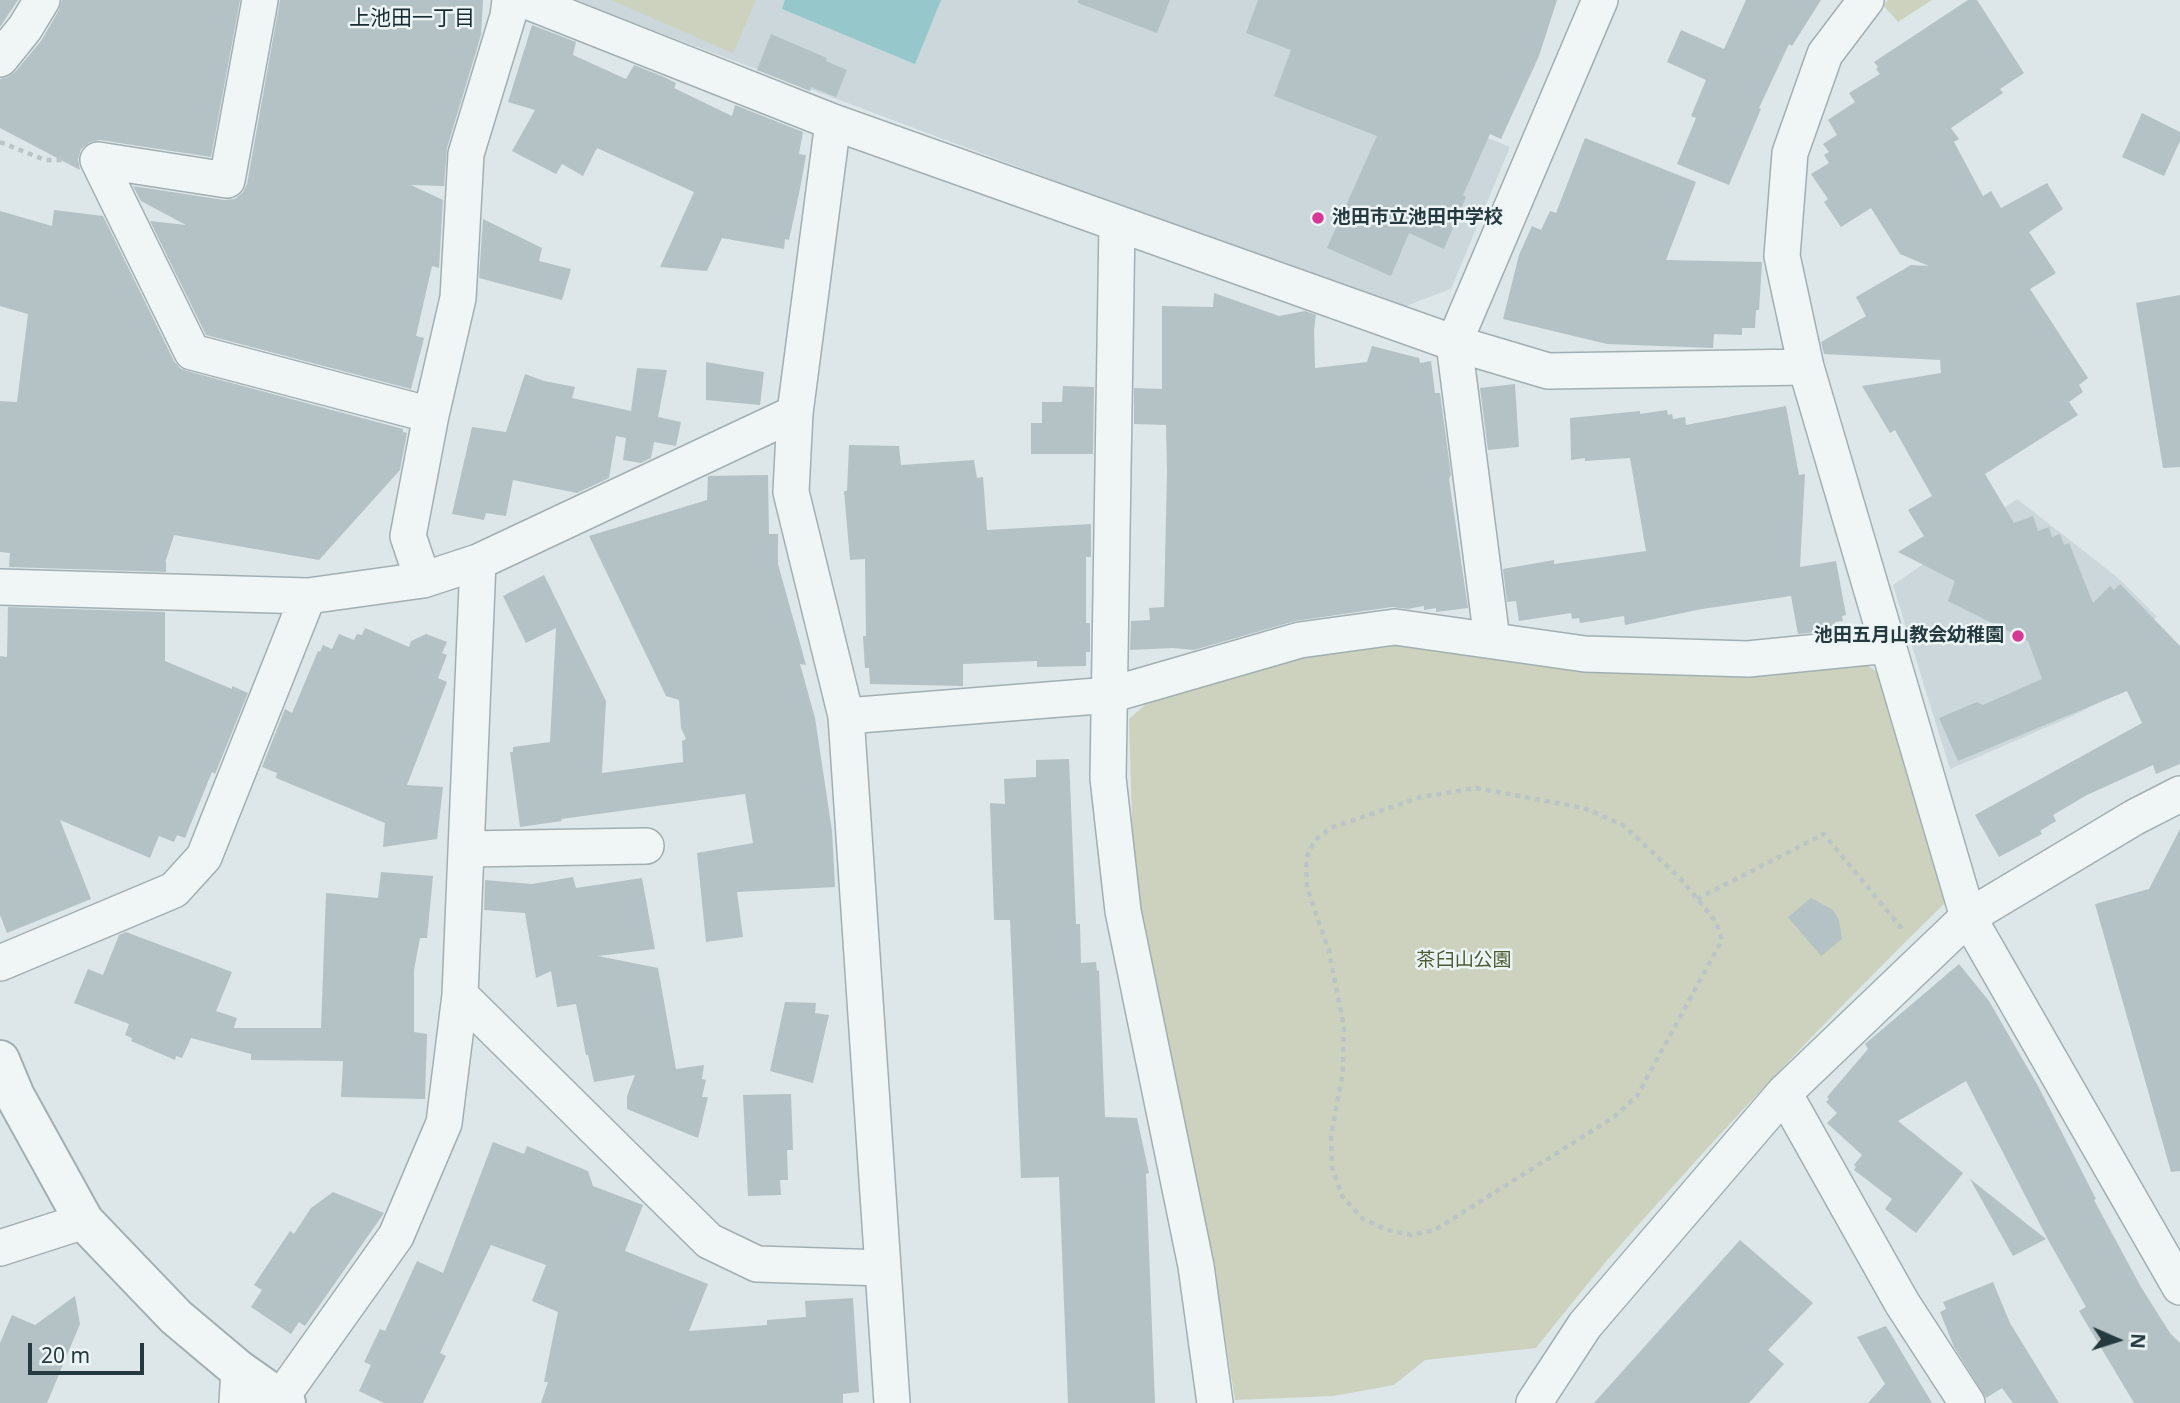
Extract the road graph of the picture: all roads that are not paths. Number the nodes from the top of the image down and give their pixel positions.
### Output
1 (42, 0) edge
2 (260, 0) edge
3 (510, 0) edge
4 (530, 0) edge
5 (1600, 0) edge
6 (1866, 0) edge
7 (0, 59) edge
8 (833, 122) junction
9 (1117, 223) junction
10 (1454, 343) junction
11 (1806, 367) junction
12 (795, 413) junction
13 (431, 415) junction
14 (478, 562) junction
15 (422, 580) junction
16 (0, 587) edge
17 (308, 596) junction
18 (1492, 640) junction
19 (1889, 645) junction
20 (1110, 695) junction
21 (846, 716) junction
22 (2180, 794) edge
23 (646, 846) dead end
24 (466, 849) junction
25 (1968, 917) junction
26 (0, 963) edge
27 (460, 995) junction
28 (0, 1060) edge
29 (1784, 1093) junction
30 (84, 1221) junction
31 (0, 1248) edge
32 (883, 1268) junction
33 (2180, 1287) edge
34 (238, 1387) edge
35 (283, 1401) edge
36 (892, 1403) edge
37 (1215, 1403) edge
38 (1534, 1403) edge
39 (1967, 1403) edge

1 - 7 street
2 - 13 street
3 - 13 street
4 - 8 street
5 - 10 street
6 - 11 street
8 - 9 street
8 - 12 street
9 - 10 street
9 - 20 street
10 - 11 street
10 - 18 street
11 - 19 street
12 - 14 street
12 - 21 street
13 - 15 street
14 - 15 street
14 - 24 street
15 - 17 street
16 - 17 street
17 - 26 street
18 - 19 street
18 - 20 street
19 - 25 street
20 - 21 street
20 - 37 street
21 - 32 street
22 - 25 street
23 - 24 street
24 - 27 street
25 - 29 street
25 - 33 street
27 - 32 street
27 - 35 street
28 - 30 street
29 - 38 street
29 - 39 street
30 - 31 street
30 - 34 street
32 - 36 street
34 - 35 street

